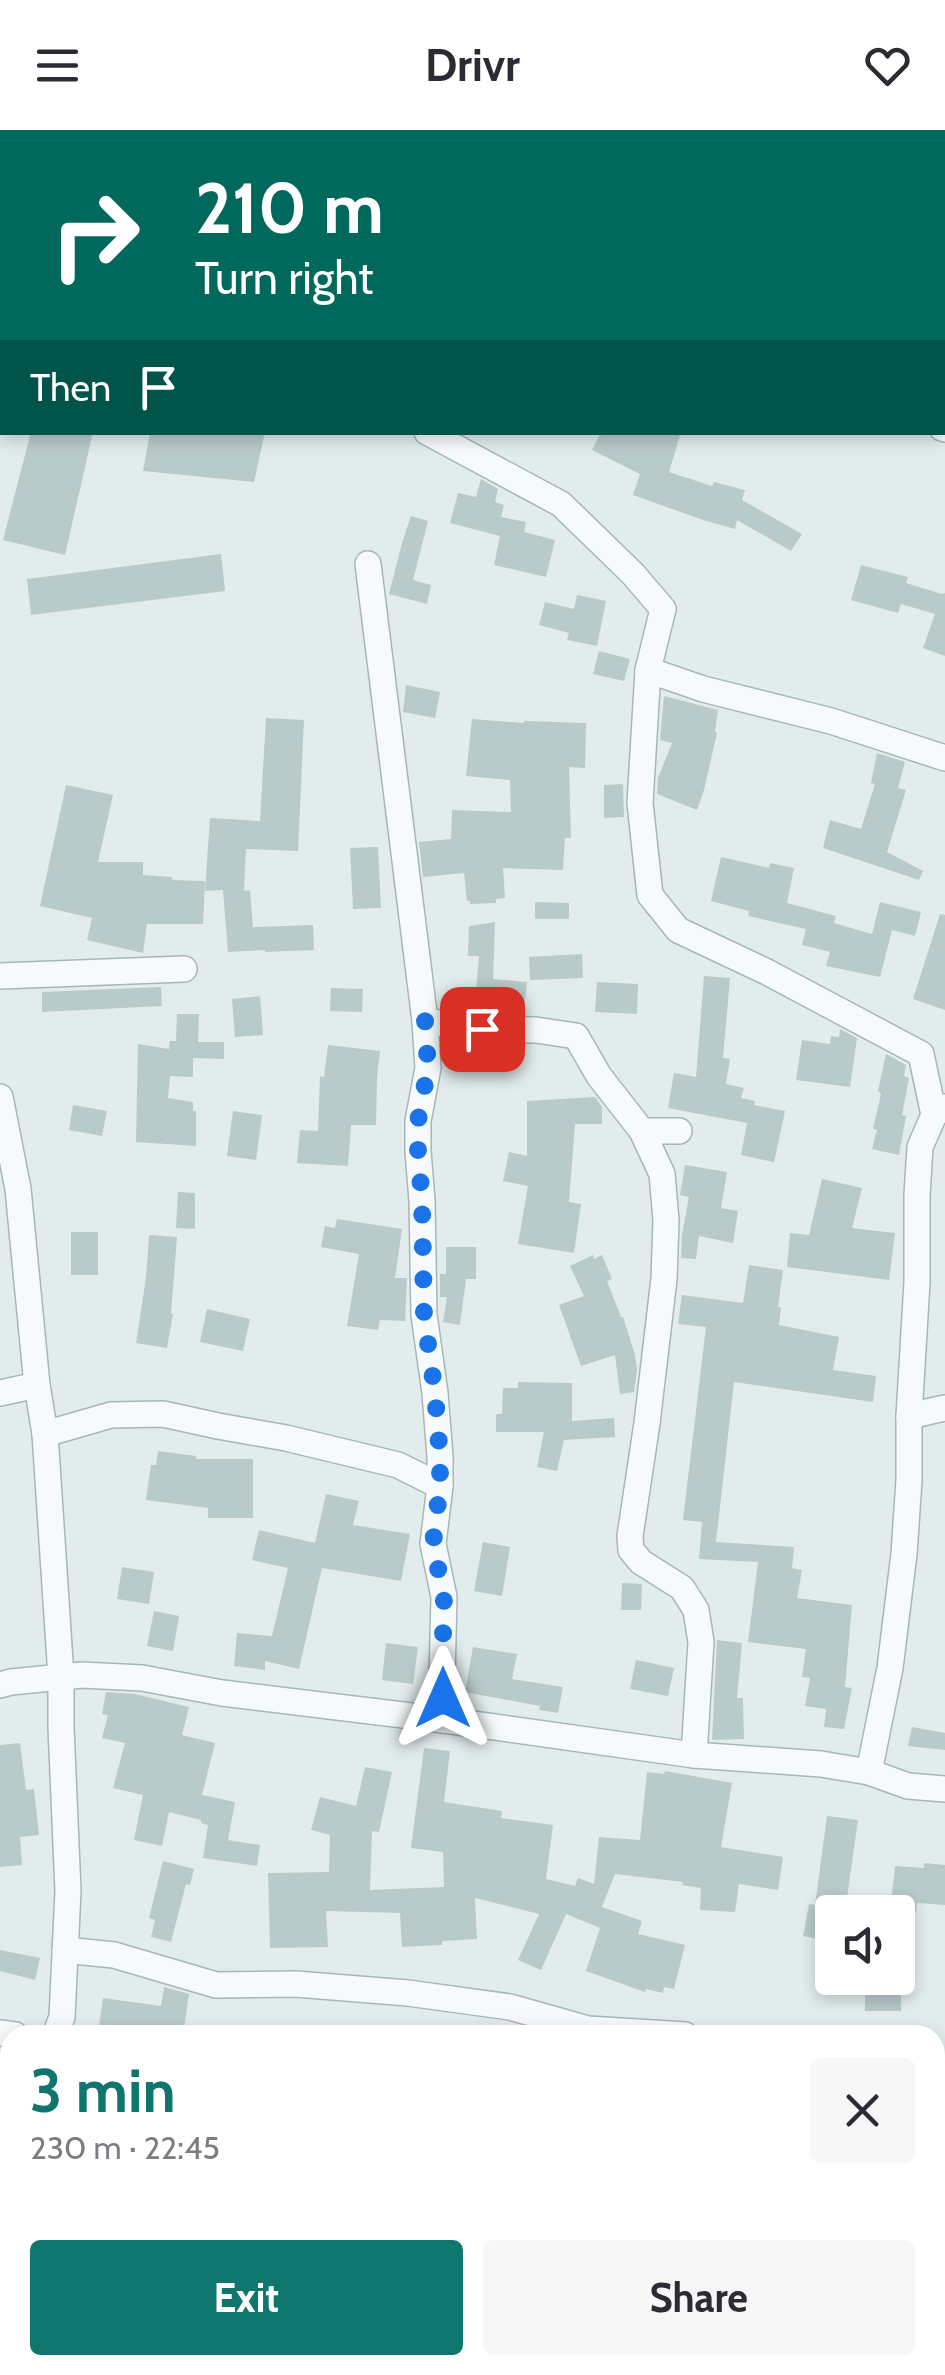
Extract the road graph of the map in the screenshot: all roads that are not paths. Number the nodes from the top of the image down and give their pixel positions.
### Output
1 (433, 435) edge
2 (368, 564) dead end
3 (648, 670) junction
4 (945, 758) edge
5 (184, 969) dead end
6 (0, 976) edge
7 (425, 1021) junction
8 (0, 1097) edge
9 (939, 1111) edge
10 (642, 1131) junction
11 (679, 1132) dead end
12 (38, 1385) junction
13 (0, 1392) edge
14 (945, 1408) edge
15 (909, 1416) junction
16 (45, 1434) junction
17 (440, 1457) junction
18 (398, 1465) junction
19 (440, 1486) junction
20 (62, 1677) junction
21 (0, 1686) edge
22 (444, 1720) junction
23 (694, 1756) junction
24 (869, 1772) junction
25 (945, 1789) edge
26 (65, 1950) junction
27 (59, 2025) edge
28 (574, 2025) edge

1 - 3 street
2 - 7 street
3 - 4 street
3 - 9 street
5 - 6 street
7 - 10 street
7 - 17 street
8 - 12 street
9 - 15 street
10 - 11 street
10 - 23 street
12 - 13 street
12 - 16 street
14 - 15 street
15 - 24 street
16 - 18 street
16 - 20 street
17 - 18 street
17 - 19 street
18 - 19 street
19 - 22 street
20 - 21 street
20 - 22 street
20 - 26 street
22 - 23 street
23 - 24 street
24 - 25 street
26 - 27 street
26 - 28 street

